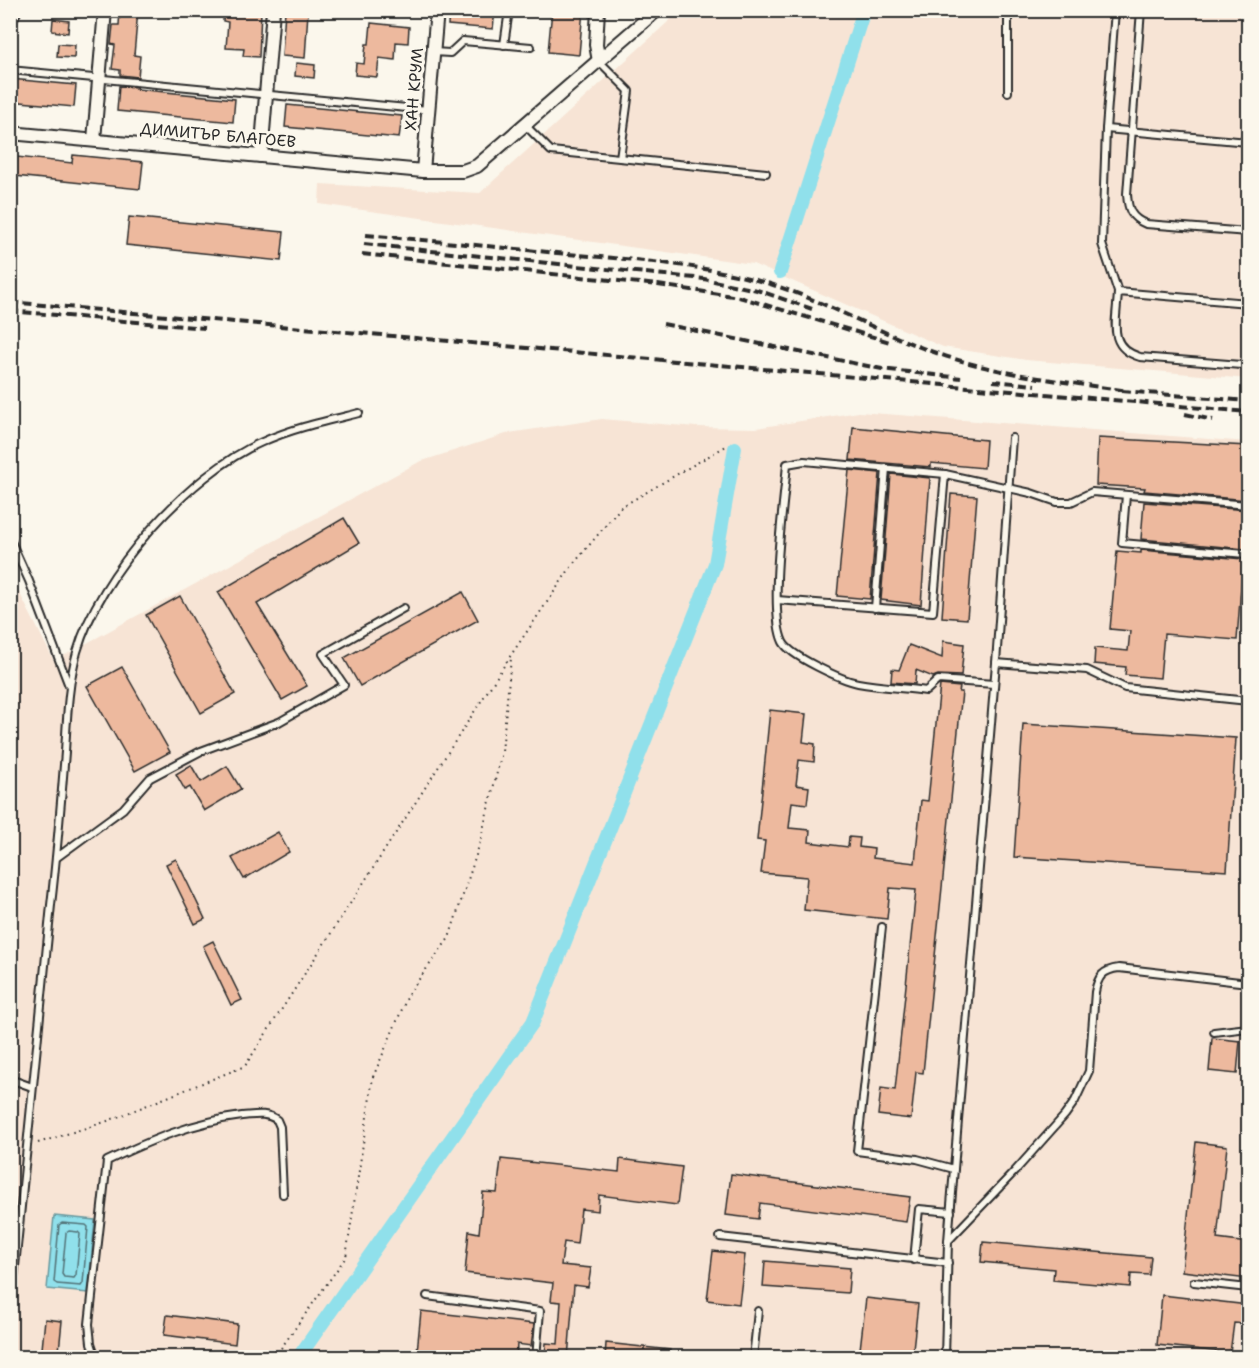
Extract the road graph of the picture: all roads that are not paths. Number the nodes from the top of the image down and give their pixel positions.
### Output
1 (18, 10) edge
2 (105, 10) edge
3 (273, 10) edge
4 (437, 10) edge
5 (508, 10) edge
6 (598, 10) edge
7 (657, 10) edge
8 (1008, 10) edge
9 (1115, 10) edge
10 (1141, 10) edge
11 (10, 27) edge
12 (504, 45) junction
13 (531, 47) dead end
14 (434, 52) junction
15 (599, 61) junction
16 (10, 70) edge
17 (99, 79) junction
18 (1008, 92) dead end
19 (266, 93) junction
20 (428, 110) junction
21 (525, 124) junction
22 (1106, 129) junction
23 (1131, 131) junction
24 (10, 133) edge
25 (94, 140) junction
26 (1248, 142) edge
27 (261, 156) junction
28 (620, 158) junction
29 (423, 171) junction
30 (766, 173) dead end
31 (1248, 232) edge
32 (1118, 292) junction
33 (1248, 303) edge
34 (1248, 363) edge
35 (359, 414) dead end
36 (1012, 438) dead end
37 (886, 468) junction
38 (945, 474) junction
39 (1010, 489) junction
40 (1126, 495) junction
41 (1248, 505) edge
42 (10, 539) edge
43 (1248, 557) edge
44 (777, 600) junction
45 (404, 608) dead end
46 (875, 608) junction
47 (996, 663) junction
48 (994, 684) junction
49 (70, 688) junction
50 (1248, 700) edge
51 (56, 858) junction
52 (882, 927) dead end
53 (1248, 983) edge
54 (1248, 1028) edge
55 (1214, 1032) dead end
56 (10, 1079) edge
57 (32, 1087) junction
58 (954, 1169) junction
59 (284, 1194) dead end
60 (951, 1212) junction
61 (720, 1238) dead end
62 (948, 1241) junction
63 (914, 1260) junction
64 (948, 1263) junction
65 (1194, 1282) dead end
66 (1248, 1288) edge
67 (427, 1296) dead end
68 (758, 1311) dead end
69 (10, 1317) edge
70 (96, 1358) edge
71 (536, 1358) edge
72 (753, 1358) edge
73 (945, 1358) edge

1 - 11 lane
2 - 17 street
3 - 19 street
4 - 14 street, ХАН КРУМ
5 - 12 lane
6 - 15 street
7 - 15 street, ДИМИТЪР БЛАГОЕВ
8 - 18 lane
9 - 22 lane
10 - 23 lane
12 - 13 lane
12 - 14 lane
14 - 20 street, ХАН КРУМ
15 - 21 street, ДИМИТЪР БЛАГОЕВ
15 - 28 lane
16 - 17 lane
17 - 19 lane
17 - 25 street
19 - 20 lane
19 - 27 street
20 - 29 street, ХАН КРУМ
21 - 28 lane
21 - 29 street, ДИМИТЪР БЛАГОЕВ
22 - 23 lane
22 - 32 lane
23 - 26 lane
23 - 31 lane
24 - 25 street, ДИМИТЪР БЛАГОЕВ
25 - 27 street, ДИМИТЪР БЛАГОЕВ
27 - 29 street, ДИМИТЪР БЛАГОЕВ
28 - 30 lane
32 - 33 lane
32 - 34 lane
35 - 49 lane
36 - 39 lane
37 - 38 lane
37 - 44 lane
37 - 46 lane
38 - 39 lane
38 - 46 lane
39 - 40 lane
39 - 47 lane
40 - 41 lane
40 - 43 lane
42 - 49 lane
44 - 46 lane
44 - 48 lane
45 - 51 lane
47 - 48 lane
47 - 50 lane
48 - 58 lane
49 - 51 lane
51 - 57 lane
52 - 58 lane
53 - 62 lane
54 - 55 lane
56 - 57 lane
57 - 69 lane
58 - 60 lane
59 - 70 lane
60 - 62 lane
60 - 63 lane
61 - 63 lane
62 - 64 lane
63 - 64 lane
64 - 73 lane
65 - 66 lane
67 - 71 lane
68 - 72 lane

